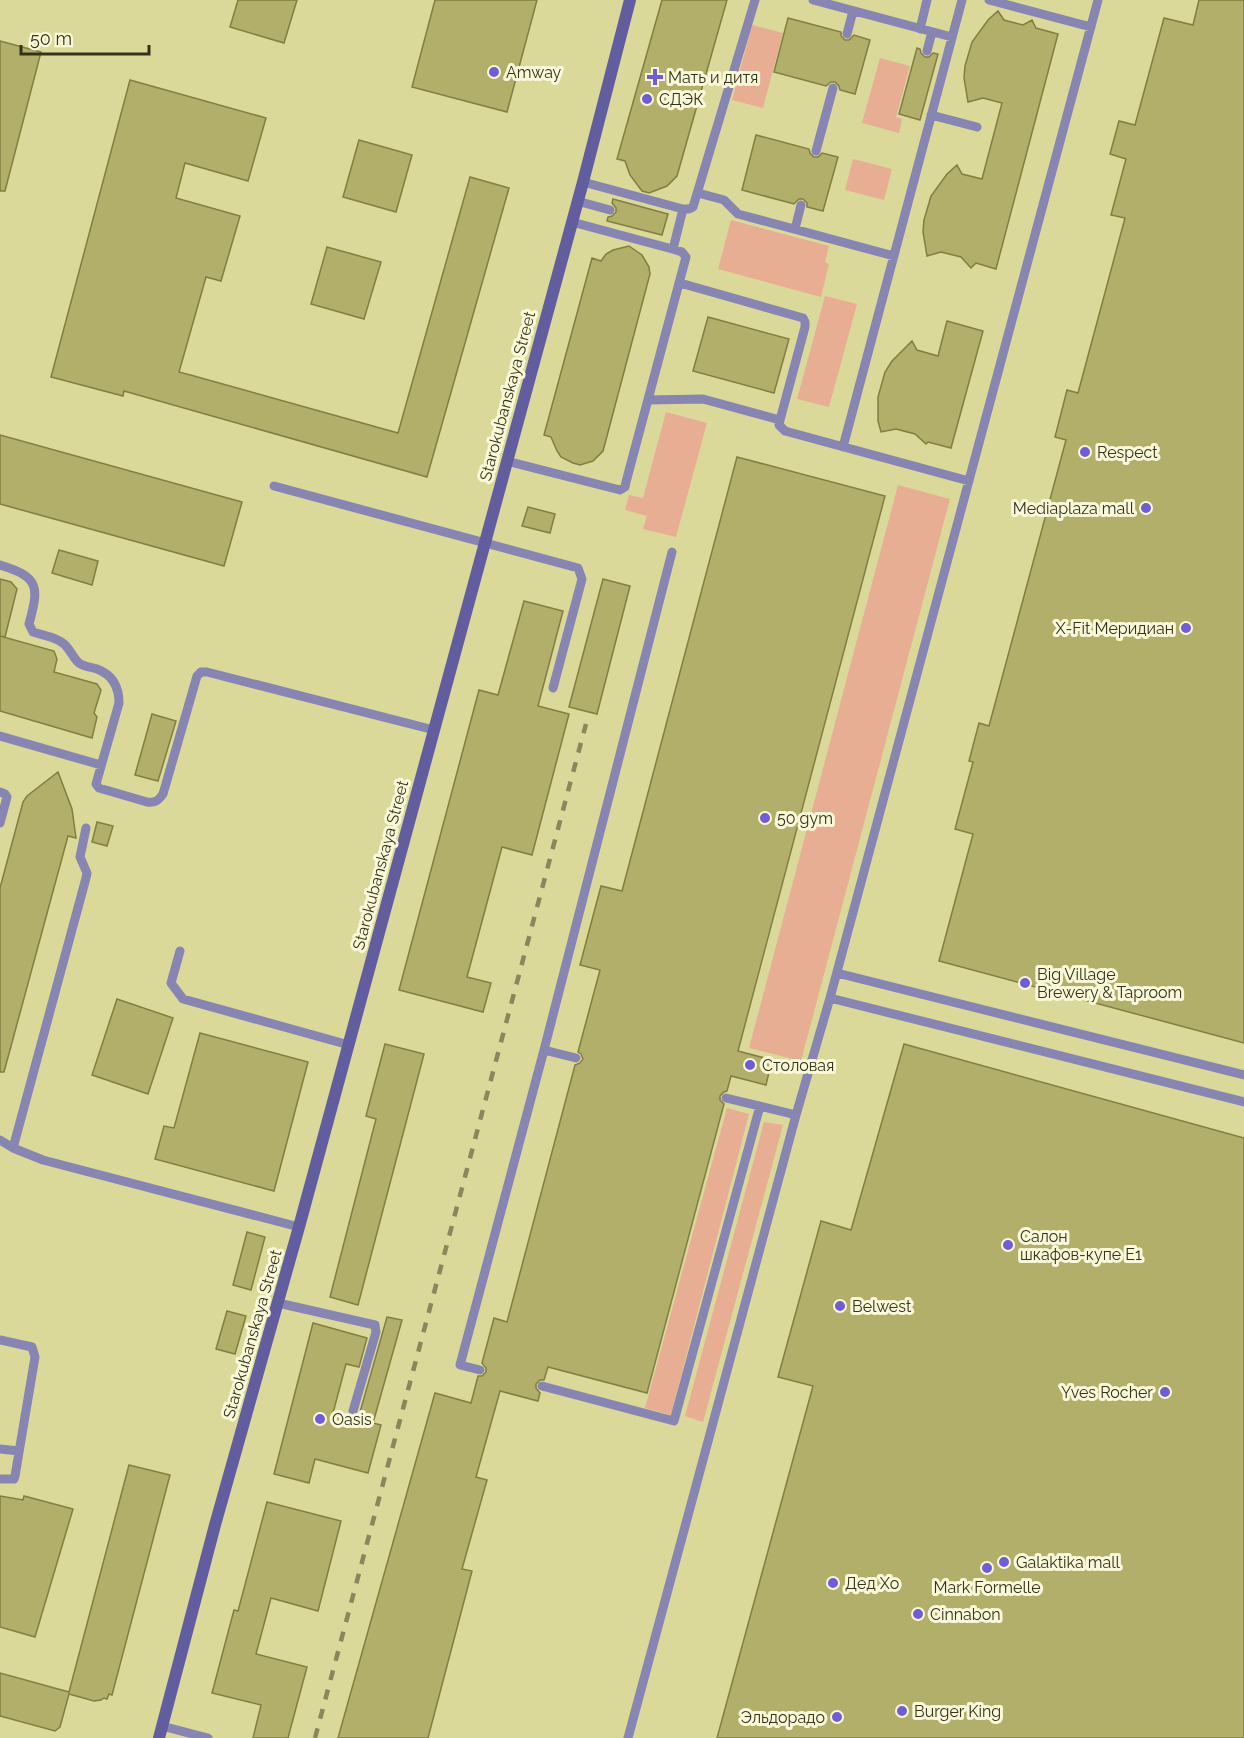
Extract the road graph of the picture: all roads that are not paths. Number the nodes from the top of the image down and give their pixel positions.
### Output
1 (630, 0) edge
2 (755, 0) edge
3 (927, 0) edge
4 (962, 0) edge
5 (989, 0) edge
6 (1098, 0) edge
7 (818, 1) edge
8 (853, 11) junction
9 (1091, 27) junction
10 (920, 29) junction
11 (932, 32) junction
12 (847, 34) dead end
13 (952, 37) junction
14 (927, 51) dead end
15 (833, 88) dead end
16 (931, 115) junction
17 (977, 127) dead end
18 (816, 151) dead end
19 (583, 182) junction
20 (698, 193) junction
21 (577, 201) junction
22 (801, 206) dead end
23 (683, 209) junction
24 (610, 210) dead end
25 (572, 222) junction
26 (795, 229) junction
27 (673, 249) junction
28 (894, 256) junction
29 (680, 283) junction
30 (648, 400) junction
31 (780, 420) junction
32 (843, 447) junction
33 (507, 461) junction
34 (969, 481) junction
35 (274, 486) dead end
36 (485, 542) junction
37 (672, 552) dead end
38 (0, 566) edge
39 (553, 687) dead end
40 (434, 730) junction
41 (0, 736) edge
42 (101, 765) junction
43 (0, 792) edge
44 (0, 823) edge
45 (86, 828) dead end
46 (180, 951) dead end
47 (837, 973) junction
48 (830, 998) junction
49 (349, 1045) junction
50 (544, 1050) junction
51 (576, 1058) dead end
52 (1244, 1075) edge
53 (726, 1098) dead end
54 (1244, 1102) edge
55 (760, 1106) junction
56 (796, 1115) junction
57 (0, 1140) edge
58 (14, 1148) junction
59 (299, 1227) junction
60 (278, 1303) junction
61 (0, 1340) edge
62 (480, 1370) dead end
63 (542, 1386) dead end
64 (353, 1411) dead end
65 (0, 1449) edge
66 (19, 1451) junction
67 (0, 1479) edge
68 (161, 1732) edge
69 (208, 1738) edge
70 (628, 1738) edge

1 - 19 street, Starokubanskaya Street
2 - 20 lane
3 - 10 lane
4 - 13 lane
5 - 9 lane
6 - 9 lane
7 - 8 lane
8 - 10 lane
8 - 12 lane
9 - 34 lane
10 - 11 lane
11 - 13 lane
11 - 14 lane
13 - 16 lane
15 - 18 lane
16 - 17 lane
16 - 28 lane
19 - 21 street, Starokubanskaya Street
19 - 23 lane
20 - 23 lane
20 - 26 lane
21 - 24 lane
21 - 25 street, Starokubanskaya Street
22 - 26 lane
23 - 27 lane
25 - 27 lane
25 - 33 street, Starokubanskaya Street
26 - 28 lane
27 - 29 lane
28 - 32 lane
29 - 30 lane
29 - 31 lane
30 - 31 lane
30 - 33 lane
31 - 32 lane
32 - 34 lane
33 - 36 street, Starokubanskaya Street
34 - 47 lane
35 - 36 lane
36 - 39 lane
36 - 40 street, Starokubanskaya Street
37 - 50 lane
38 - 42 lane
40 - 42 lane
40 - 49 street, Starokubanskaya Street
41 - 42 lane
43 - 44 lane
45 - 58 lane
46 - 49 lane
47 - 48 lane
47 - 52 lane
48 - 54 lane
48 - 56 lane
49 - 59 street, Starokubanskaya Street
50 - 51 lane
50 - 62 lane
53 - 55 lane
55 - 56 lane
55 - 63 lane
56 - 70 lane
57 - 58 lane
58 - 59 lane
59 - 60 street, Starokubanskaya Street
60 - 64 lane
60 - 68 street, Starokubanskaya Street
61 - 66 lane
65 - 66 lane
66 - 67 lane
68 - 69 lane

